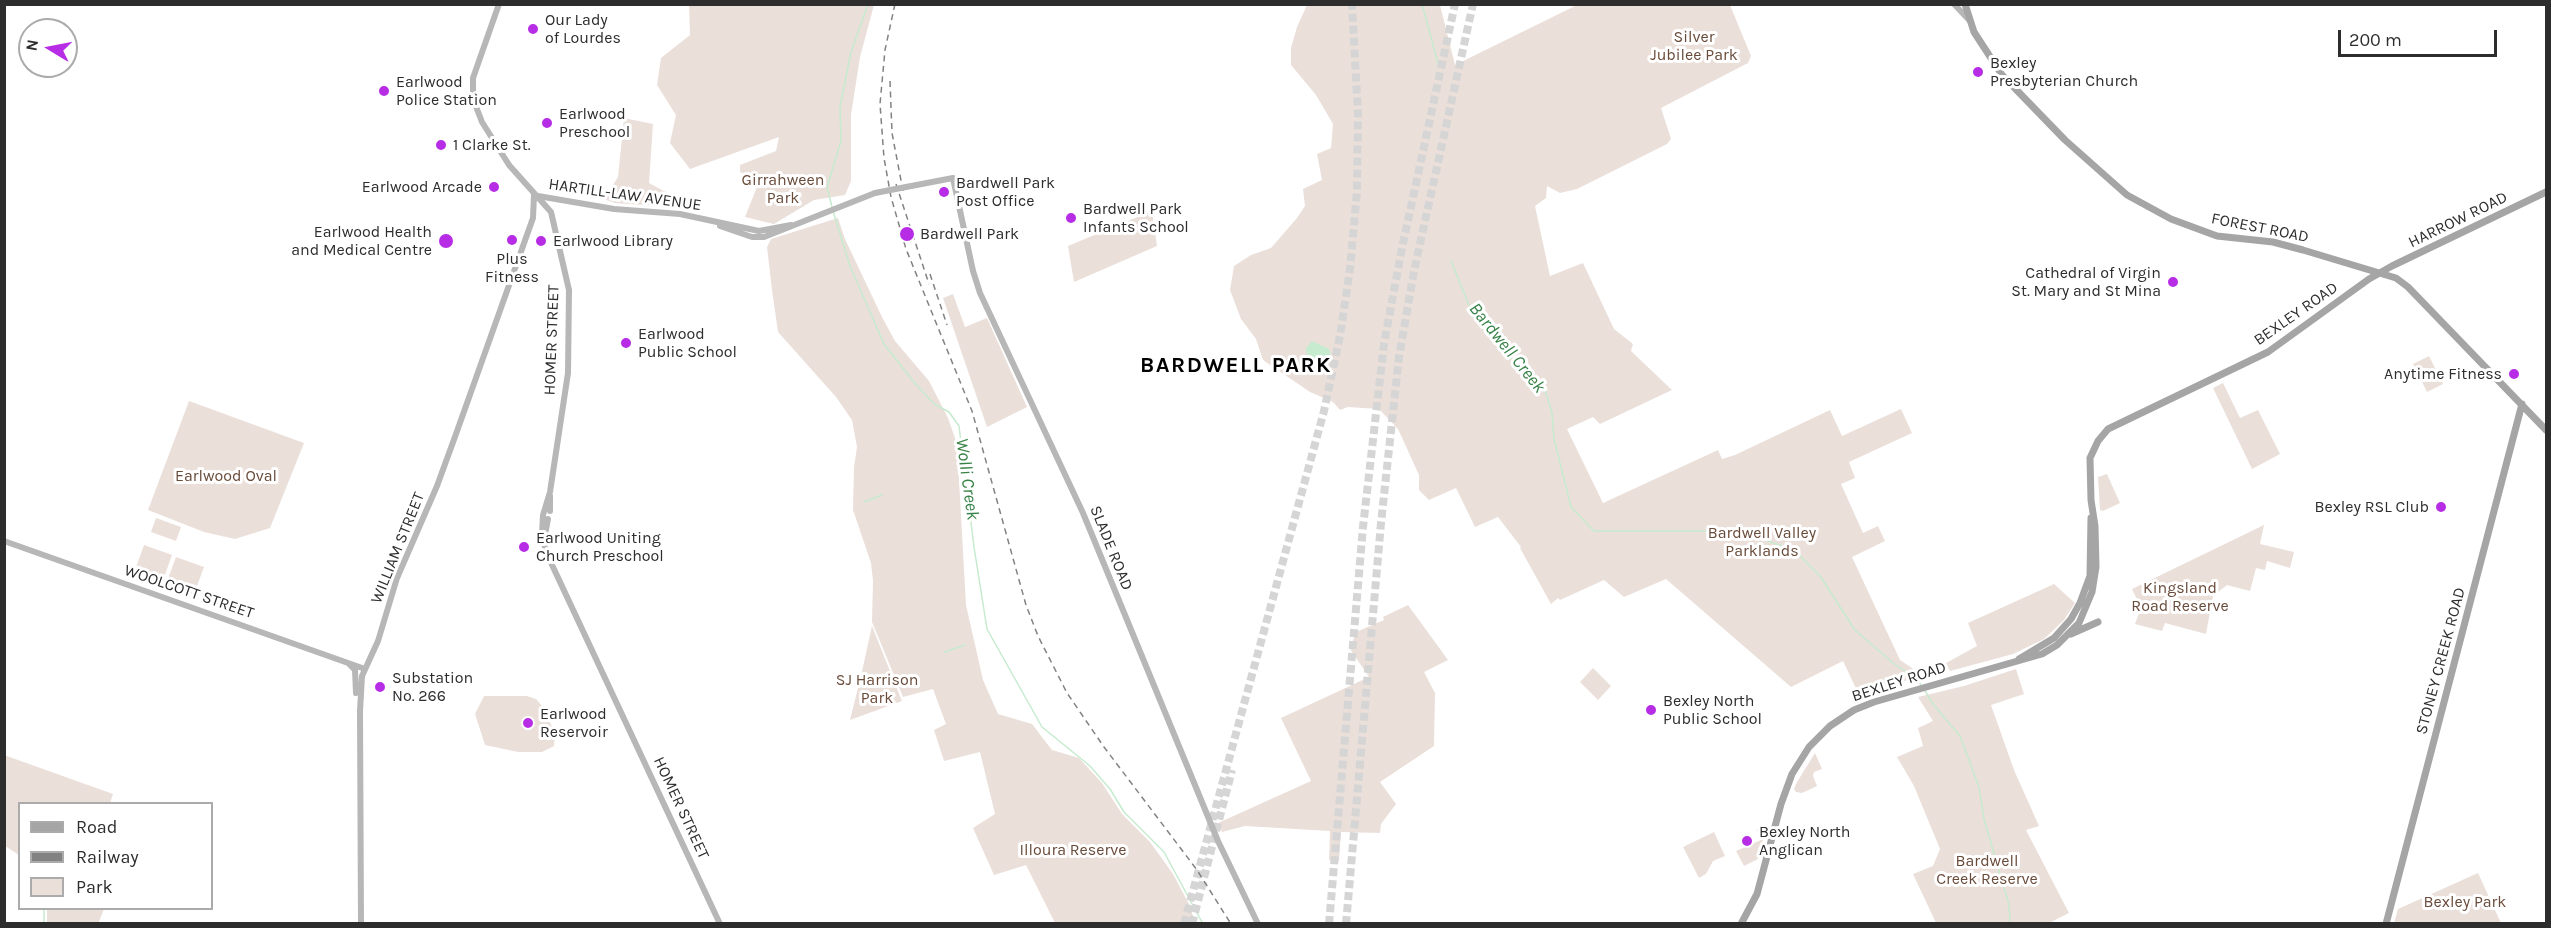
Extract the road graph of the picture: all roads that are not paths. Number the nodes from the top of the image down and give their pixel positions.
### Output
1 (499, 4) edge
2 (1954, 4) edge
3 (1965, 4) edge
4 (1970, 21) junction
5 (953, 178) joint
6 (2547, 192) edge
7 (534, 195) junction
8 (2381, 273) junction
9 (2522, 404) junction
10 (2547, 430) edge
11 (2091, 510) junction
12 (4, 541) edge
13 (2098, 622) dead end
14 (2066, 637) junction
15 (2019, 658) junction
16 (346, 662) junction
17 (365, 669) junction
18 (360, 711) junction
19 (361, 924) edge
20 (720, 924) edge
21 (1258, 924) edge
22 (1741, 924) edge
23 (2386, 924) edge

1 - 7 main road, HOMER STREET
2 - 4 main road
3 - 4 main road, FOREST ROAD
4 - 8 main road, FOREST ROAD
5 - 7 main road, HARTILL-LAW AVENUE, bridge
5 - 21 main road, SLADE ROAD
6 - 8 main road, HARROW ROAD
7 - 17 main road, WILLIAM STREET
7 - 20 main road, HOMER STREET
8 - 9 main road, FOREST ROAD
8 - 11 main road, BEXLEY ROAD
9 - 10 main road, FOREST ROAD
9 - 23 main road, STONEY CREEK ROAD
11 - 14 main road, BEXLEY ROAD
11 - 15 main road, BEXLEY ROAD
12 - 16 main road, WOOLCOTT STREET
13 - 14 main road
14 - 15 main road, BEXLEY ROAD
15 - 22 main road, BEXLEY ROAD
16 - 17 main road, WOOLCOTT STREET
16 - 18 main road
17 - 18 main road, WILLIAM STREET
18 - 19 main road, WILLIAM STREET

